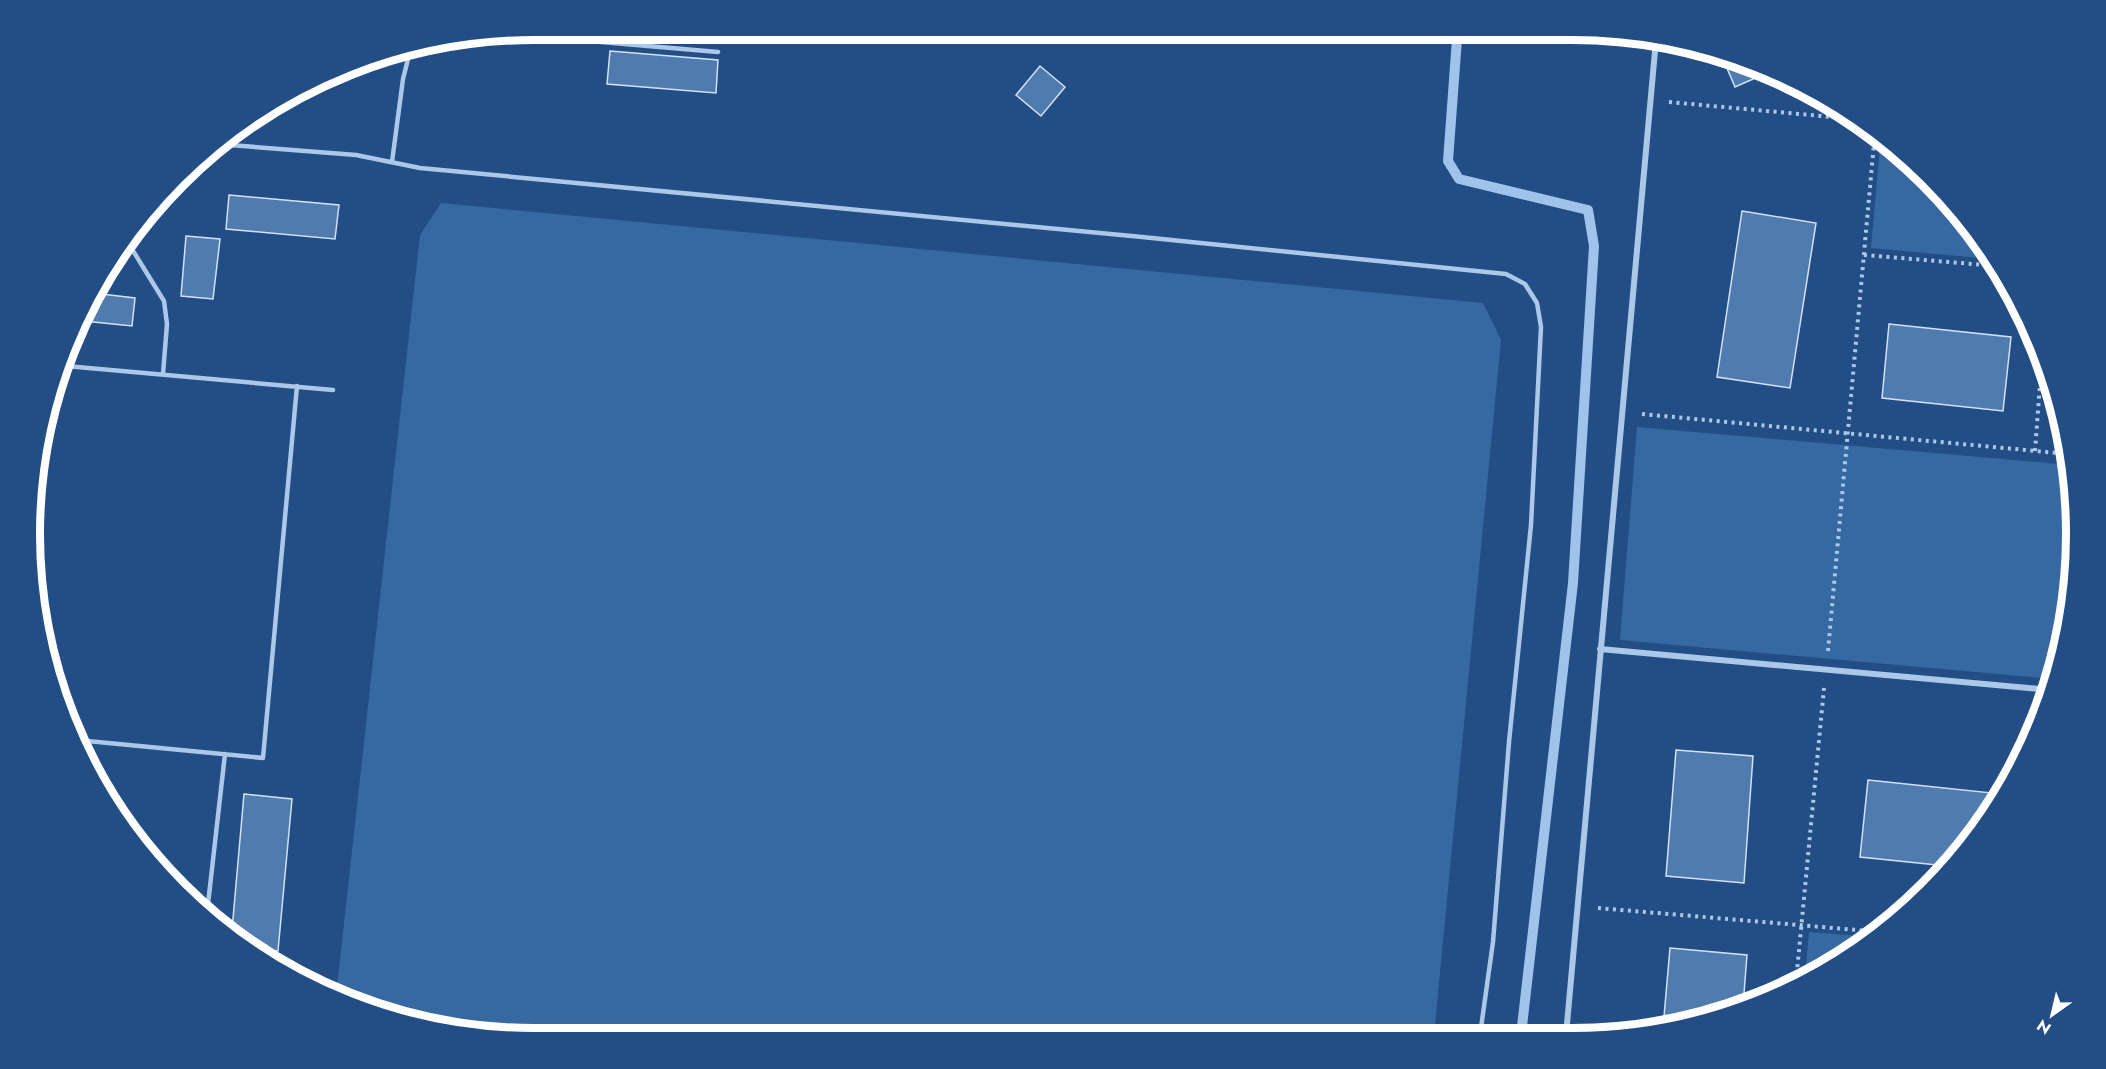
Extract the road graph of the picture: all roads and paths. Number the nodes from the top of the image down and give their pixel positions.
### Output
1 (578, 40) edge
2 (1655, 48) edge
3 (718, 52) dead end
4 (409, 57) edge
5 (1651, 101) junction
6 (1835, 117) edge
7 (231, 145) edge
8 (1874, 145) edge
9 (392, 162) junction
10 (132, 249) edge
11 (1864, 255) junction
12 (1985, 265) edge
13 (70, 366) edge
14 (163, 374) junction
15 (2040, 380) edge
16 (297, 386) junction
17 (333, 390) dead end
18 (1622, 412) junction
19 (1848, 434) junction
20 (2035, 451) junction
21 (2058, 453) edge
22 (1600, 649) junction
23 (1826, 669) junction
24 (2040, 689) edge
25 (86, 741) edge
26 (225, 754) junction
27 (208, 905) edge
28 (1577, 906) junction
29 (1801, 925) junction
30 (1866, 931) edge
31 (1797, 974) edge
32 (1481, 1028) edge
33 (1567, 1028) edge

1 - 3 lane
2 - 5 street
4 - 9 lane
5 - 6 path
5 - 18 street
7 - 9 lane
8 - 11 path
9 - 32 lane
10 - 14 lane
11 - 12 path
11 - 19 path
13 - 14 lane
14 - 16 lane
15 - 20 path
16 - 17 lane
16 - 26 lane
18 - 19 path
18 - 22 street
19 - 20 path
19 - 23 path
20 - 21 path
22 - 23 street
22 - 28 street
23 - 24 street
23 - 29 path
25 - 26 lane
26 - 27 lane
28 - 29 path
28 - 33 street
29 - 30 path
29 - 31 path

